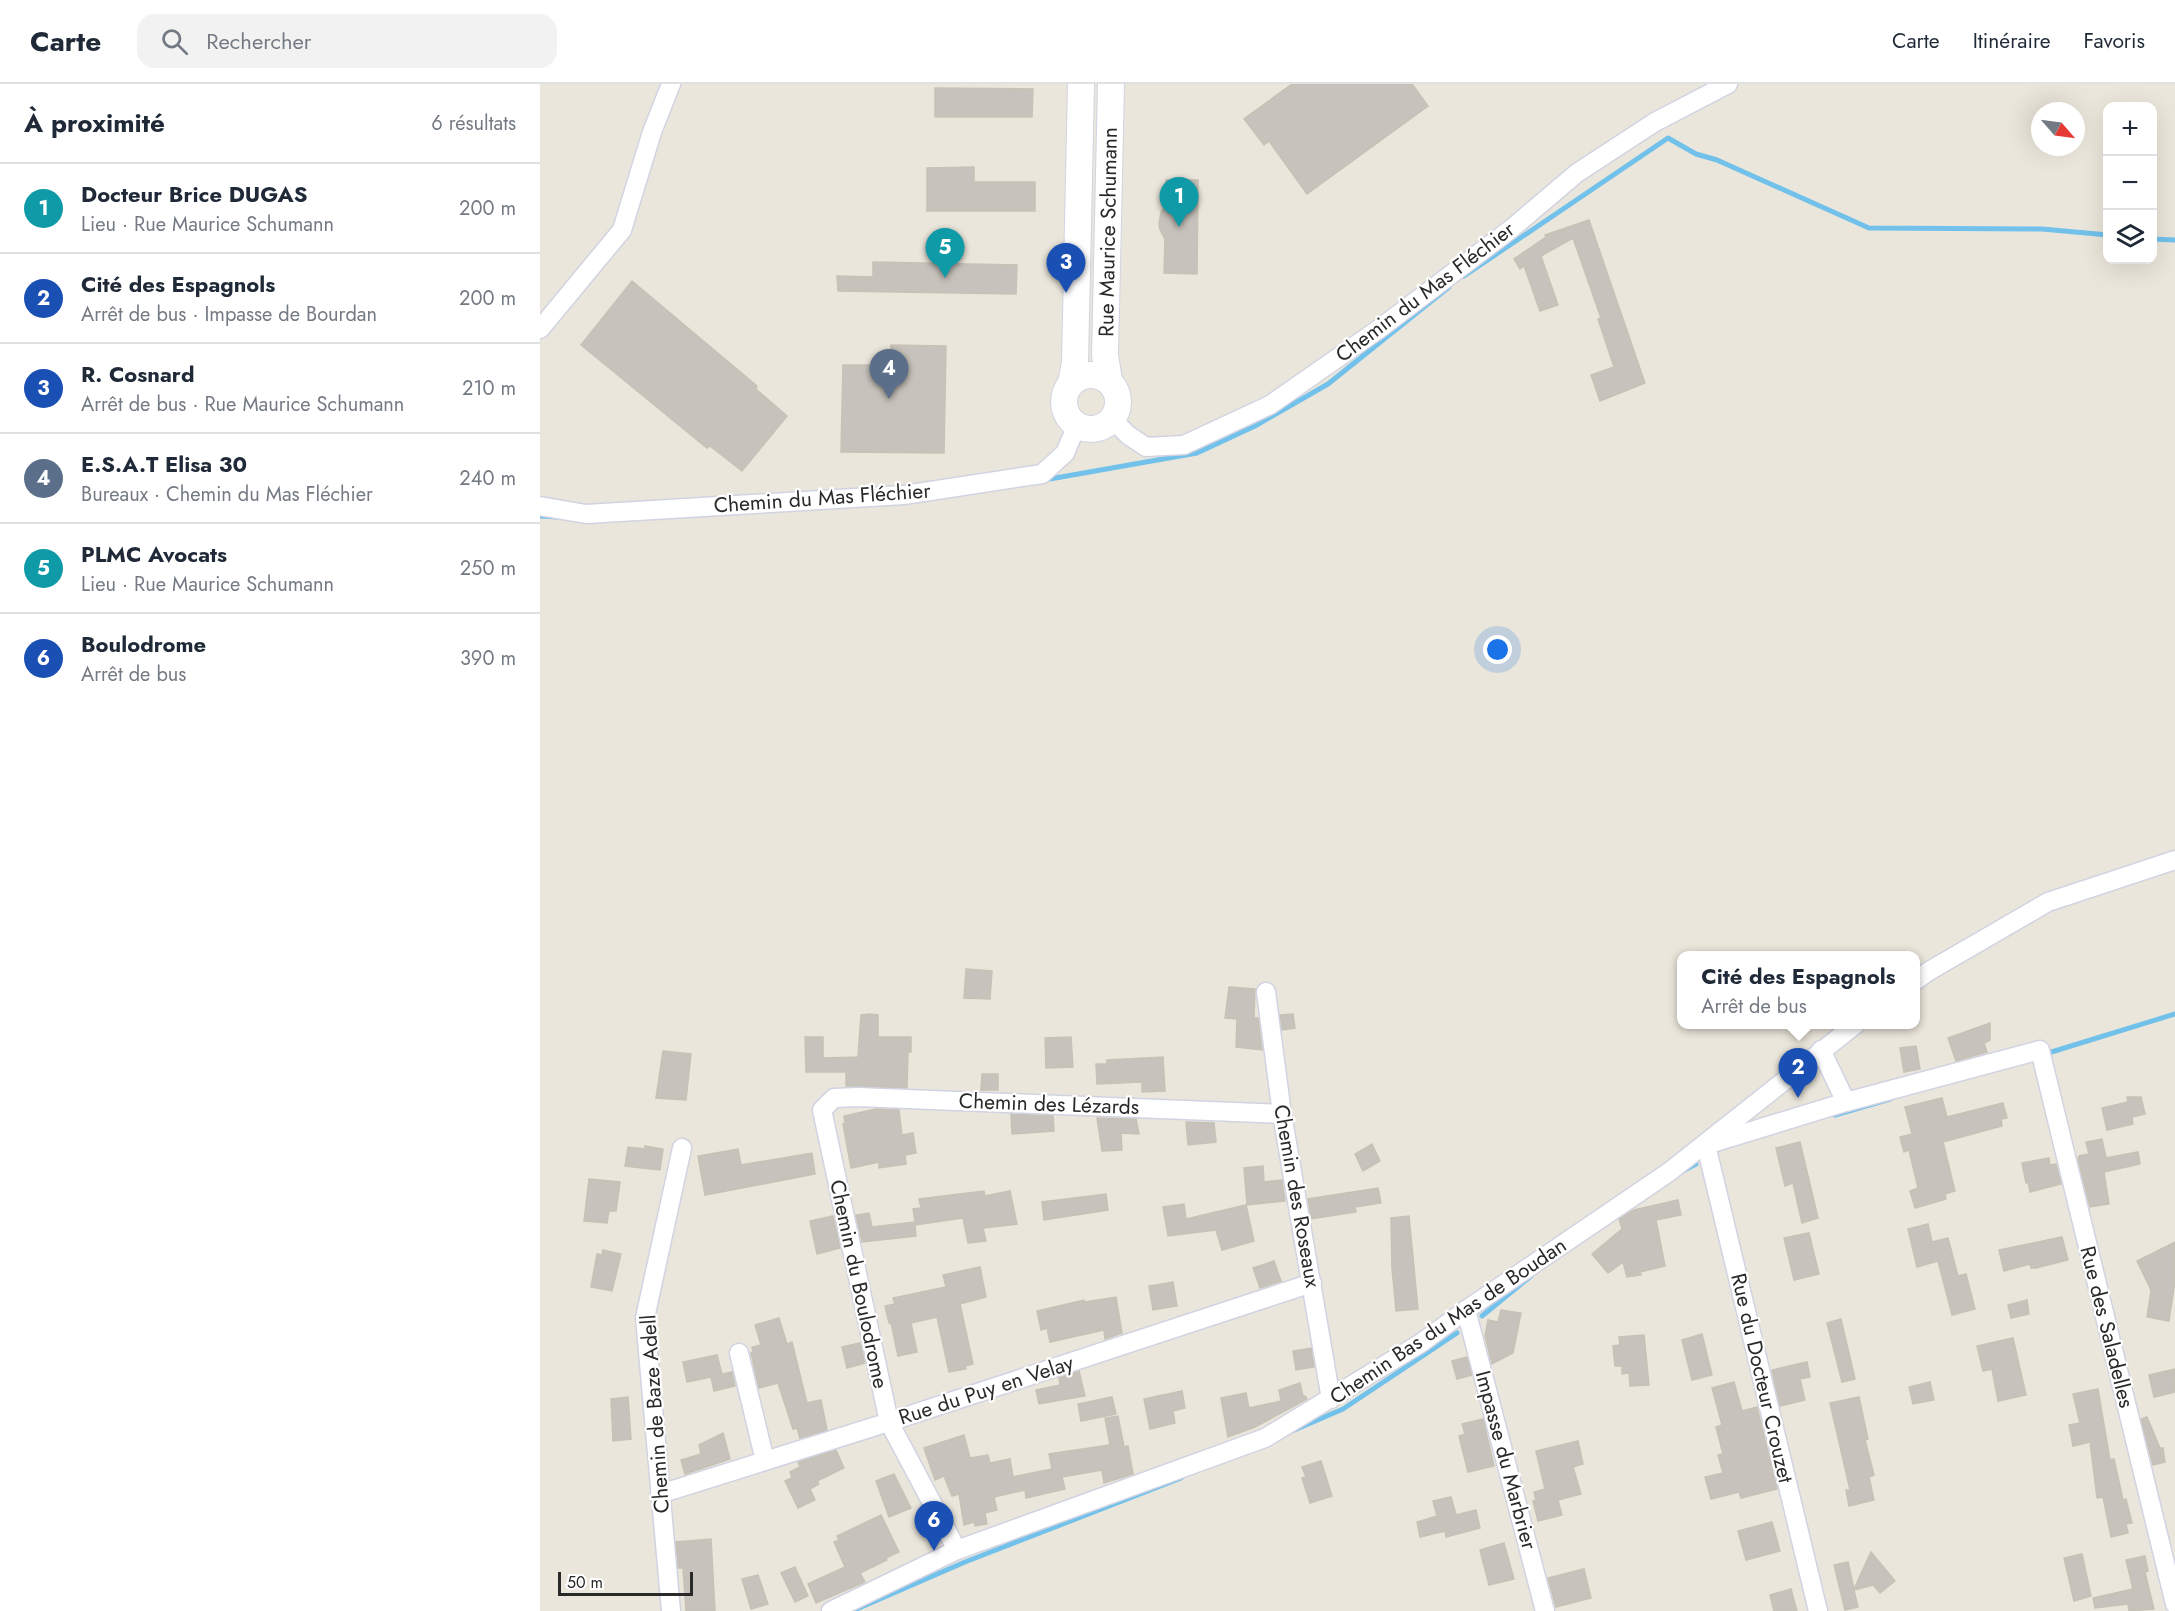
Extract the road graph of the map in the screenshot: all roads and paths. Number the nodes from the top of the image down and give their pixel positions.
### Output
1 (671, 84) edge
2 (1081, 84) edge
3 (1111, 84) edge
4 (1728, 84) edge
5 (540, 329) edge
6 (1109, 381) junction
7 (1071, 383) junction
8 (1112, 419) junction
9 (1077, 425) junction
10 (540, 506) edge
11 (2175, 860) edge
12 (1920, 977) edge
13 (1266, 992) dead end
14 (1849, 1029) edge
15 (1821, 1050) junction
16 (1846, 1102) junction
17 (822, 1110) joint
18 (1282, 1114) junction
19 (1706, 1144) junction
20 (681, 1148) dead end
21 (1312, 1282) junction
22 (1466, 1310) junction
23 (739, 1353) dead end
24 (1331, 1399) junction
25 (889, 1422) junction
26 (765, 1461) junction
27 (660, 1494) junction
28 (957, 1550) junction
29 (2175, 1604) edge
30 (670, 1611) edge
31 (831, 1611) edge
32 (1545, 1611) edge
33 (1818, 1611) edge

1 - 5 street
2 - 7 main road, Rue Maurice Schumann
3 - 6 main road, Rue Maurice Schumann
4 - 8 street, Chemin du Mas Fléchier
6 - 7 main road
6 - 8 main road
7 - 9 main road
8 - 9 main road
9 - 10 street, Chemin du Mas Fléchier
11 - 12 street
13 - 18 street, Chemin des Roseaux
14 - 15 street, Chemin Bas du Mas de Boudan
15 - 16 street
15 - 19 street, Chemin Bas du Mas de Boudan
16 - 19 street
16 - 29 street, Rue des Saladelles
17 - 18 street, Chemin des Lézards
17 - 25 street, Chemin du Boulodrome
18 - 21 street, Chemin des Roseaux
19 - 22 street, Chemin Bas du Mas de Boudan
19 - 33 street, Rue du Docteur Crouzet
20 - 27 street, Chemin de Baze Adell
21 - 24 street, Chemin des Roseaux
21 - 25 street, Rue du Puy en Velay
22 - 24 street, Chemin Bas du Mas de Boudan
22 - 32 street, Impasse du Marbrier
23 - 26 street
24 - 28 street, Chemin Bas du Mas de Boudan
25 - 26 street, Rue du Puy en Velay
25 - 28 street, Chemin du Boulodrome
26 - 27 street, Rue du Puy en Velay
27 - 30 street, Chemin de Baze Adell
28 - 31 street, Chemin Bas du Mas de Boudan

